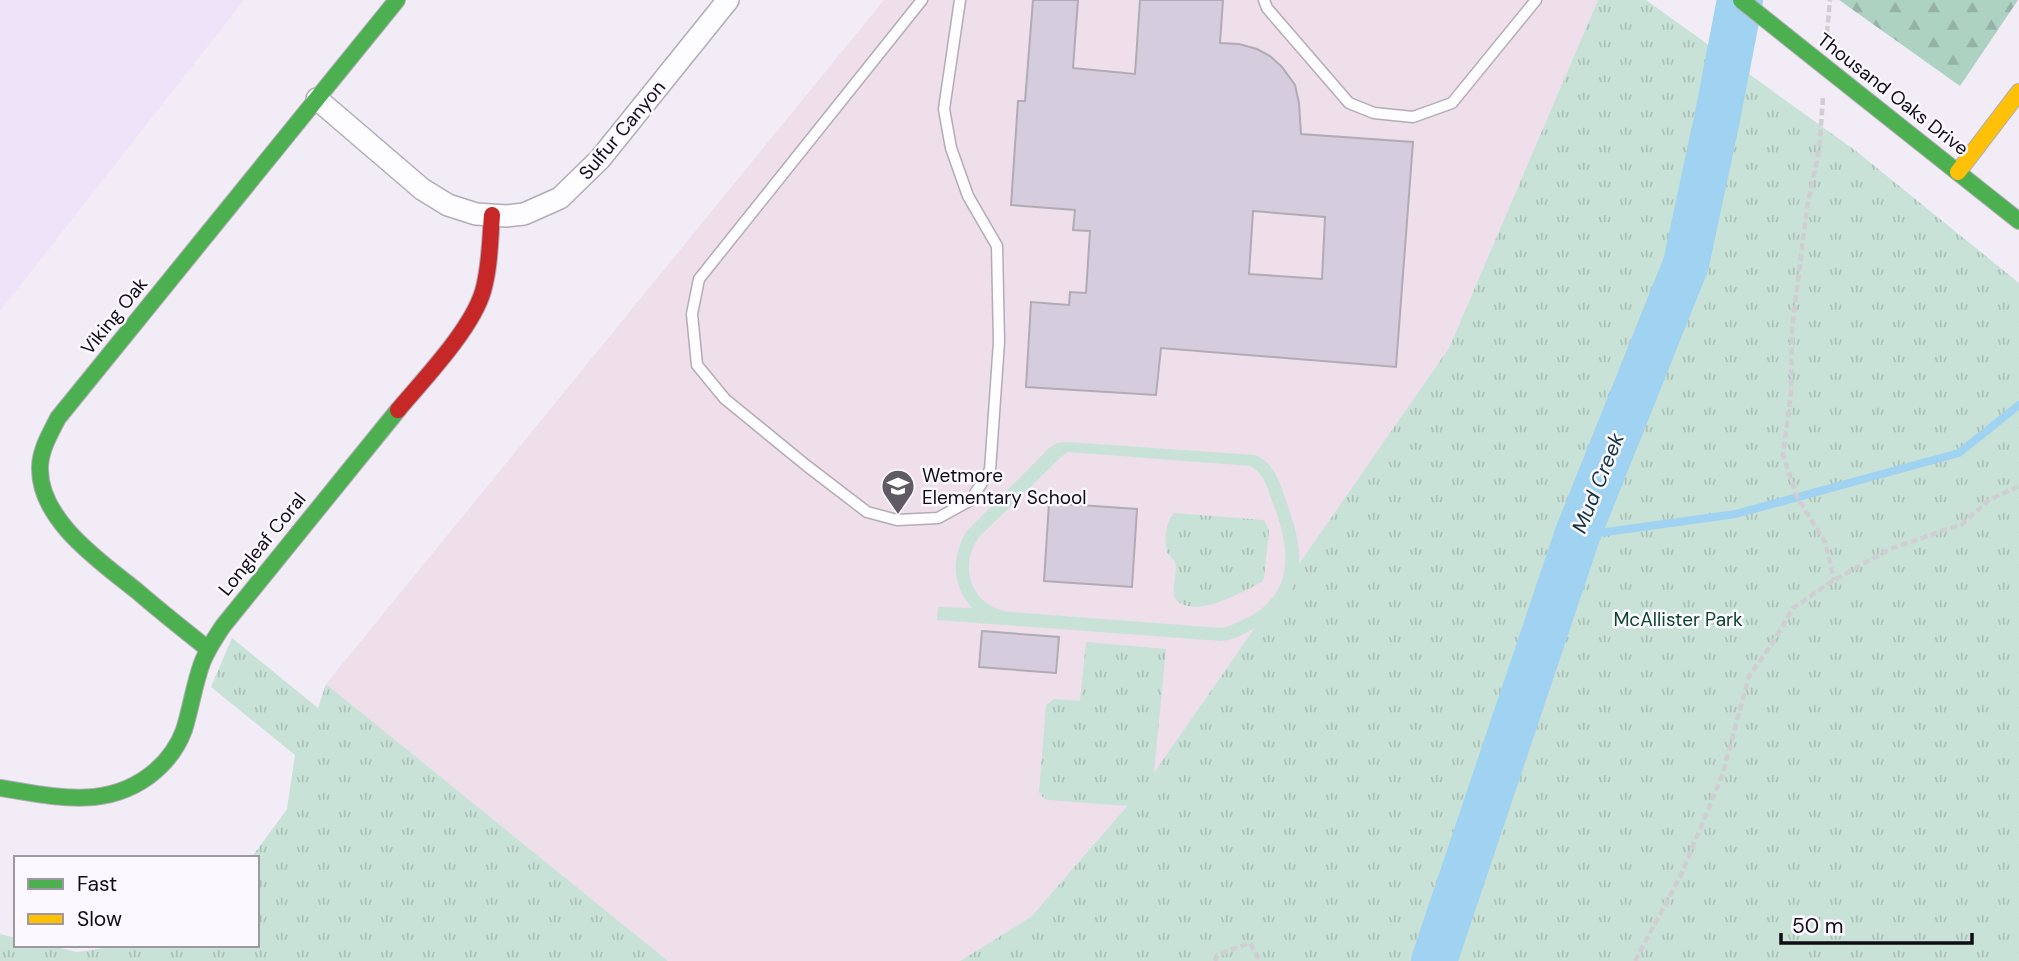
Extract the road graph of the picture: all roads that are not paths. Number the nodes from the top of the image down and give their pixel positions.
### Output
1 (397, 0) edge
2 (728, 0) edge
3 (922, 0) edge
4 (960, 0) edge
5 (1264, 0) edge
6 (1536, 0) edge
7 (1741, 0) edge
8 (2019, 92) edge
9 (317, 99) junction
10 (1958, 172) junction
11 (492, 215) junction
12 (2019, 221) edge
13 (208, 649) junction
14 (0, 788) edge

1 - 9 street, Viking Oak
2 - 11 street, Sulfur Canyon
3 - 4 lane
5 - 6 lane
7 - 10 street, Thousand Oaks Drive, bridge
8 - 10 street
9 - 11 street, Sulfur Canyon
9 - 13 street, Viking Oak
10 - 12 street, Thousand Oaks Drive
11 - 13 street, Longleaf Coral
13 - 14 street, Longleaf Coral

